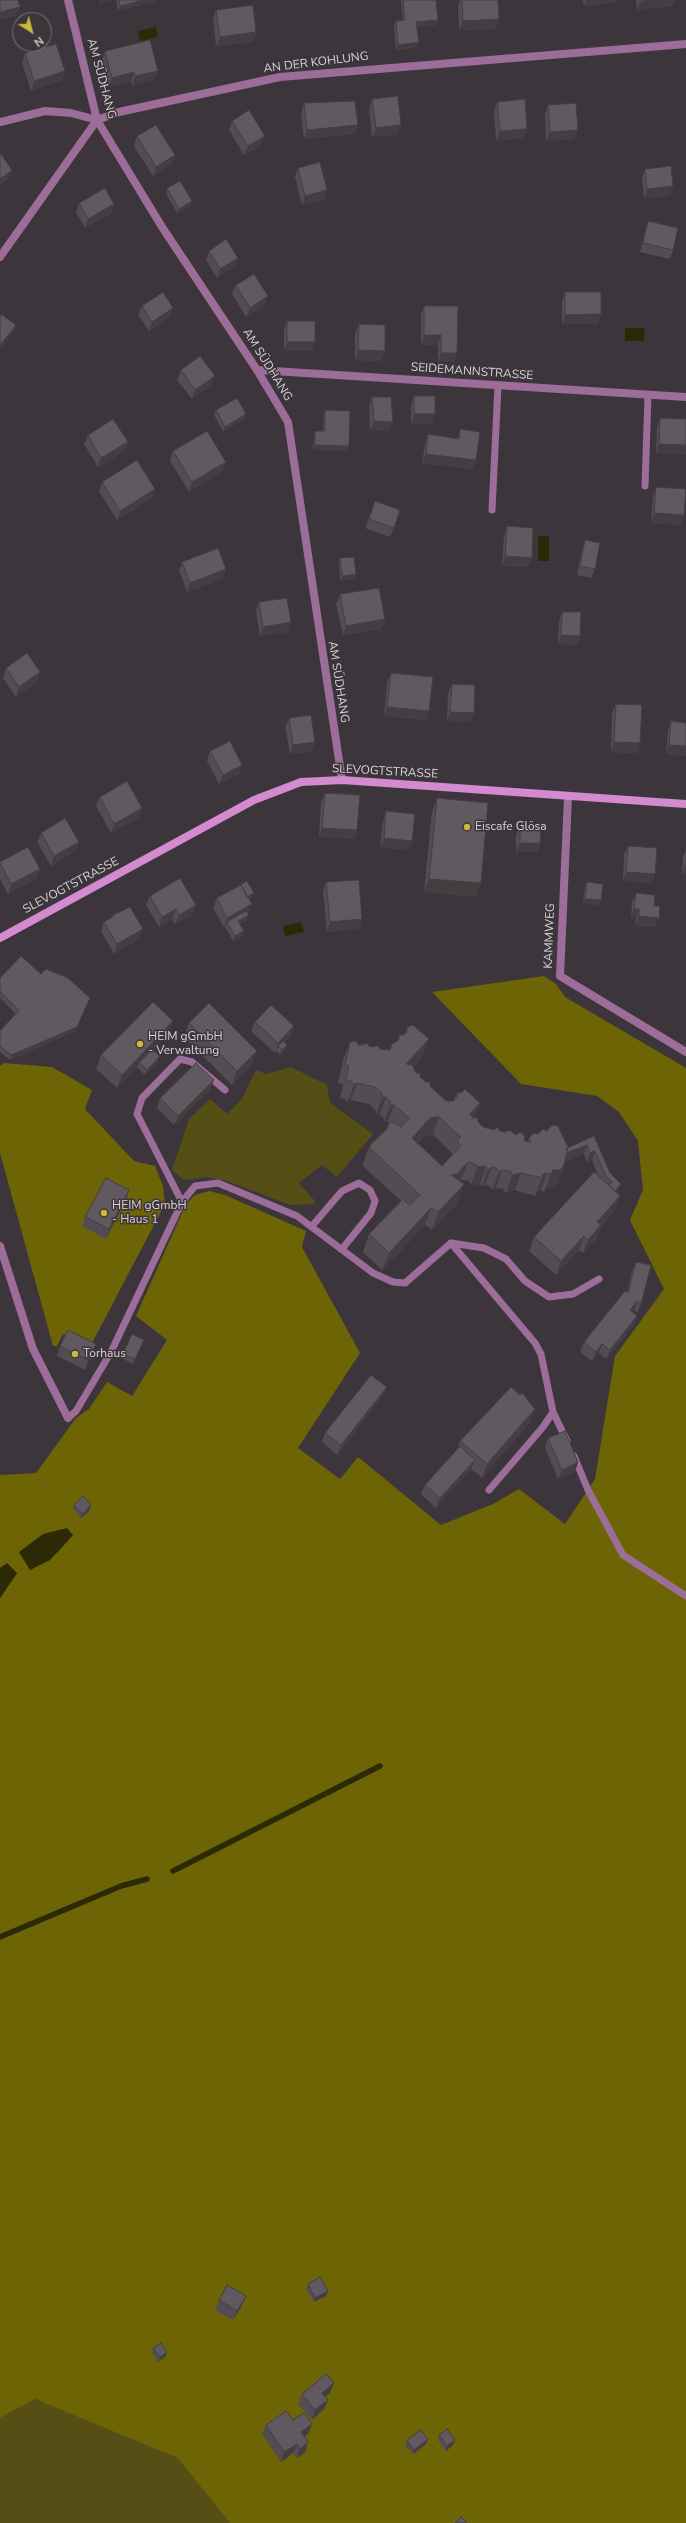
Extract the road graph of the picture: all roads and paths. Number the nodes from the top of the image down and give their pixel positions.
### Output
1 (68, 0) edge
2 (686, 44) edge
3 (97, 120) junction
4 (0, 122) edge
5 (0, 257) edge
6 (257, 370) junction
7 (498, 386) junction
8 (648, 395) junction
9 (686, 398) edge
10 (645, 486) dead end
11 (492, 510) dead end
12 (342, 780) junction
13 (568, 797) junction
14 (686, 804) edge
15 (0, 938) edge
16 (686, 1052) edge
17 (225, 1090) dead end
18 (182, 1202) junction
19 (312, 1226) junction
20 (451, 1243) junction
21 (0, 1246) edge
22 (342, 1250) junction
23 (599, 1279) dead end
24 (553, 1412) junction
25 (68, 1418) joint
26 (489, 1490) dead end
27 (686, 1596) edge

1 - 3 street, AM SÜDHANG
2 - 3 street, AN DER KOHLUNG
3 - 4 street
3 - 5 street
3 - 6 street, AM SÜDHANG
6 - 7 street, SEIDEMANNSTRASSE
6 - 12 street, AM SÜDHANG
7 - 8 street, SEIDEMANNSTRASSE
7 - 11 lane
8 - 9 street, SEIDEMANNSTRASSE
8 - 10 lane
12 - 13 street, SLEVOGTSTRASSE
12 - 15 street, SLEVOGTSTRASSE
13 - 14 street, SLEVOGTSTRASSE
13 - 16 street, KAMMWEG
17 - 18 lane
18 - 19 lane
18 - 25 lane
19 - 22 lane
19 - 22 lane
20 - 22 lane
20 - 23 lane
20 - 24 lane
21 - 25 street
24 - 26 lane
24 - 27 lane

